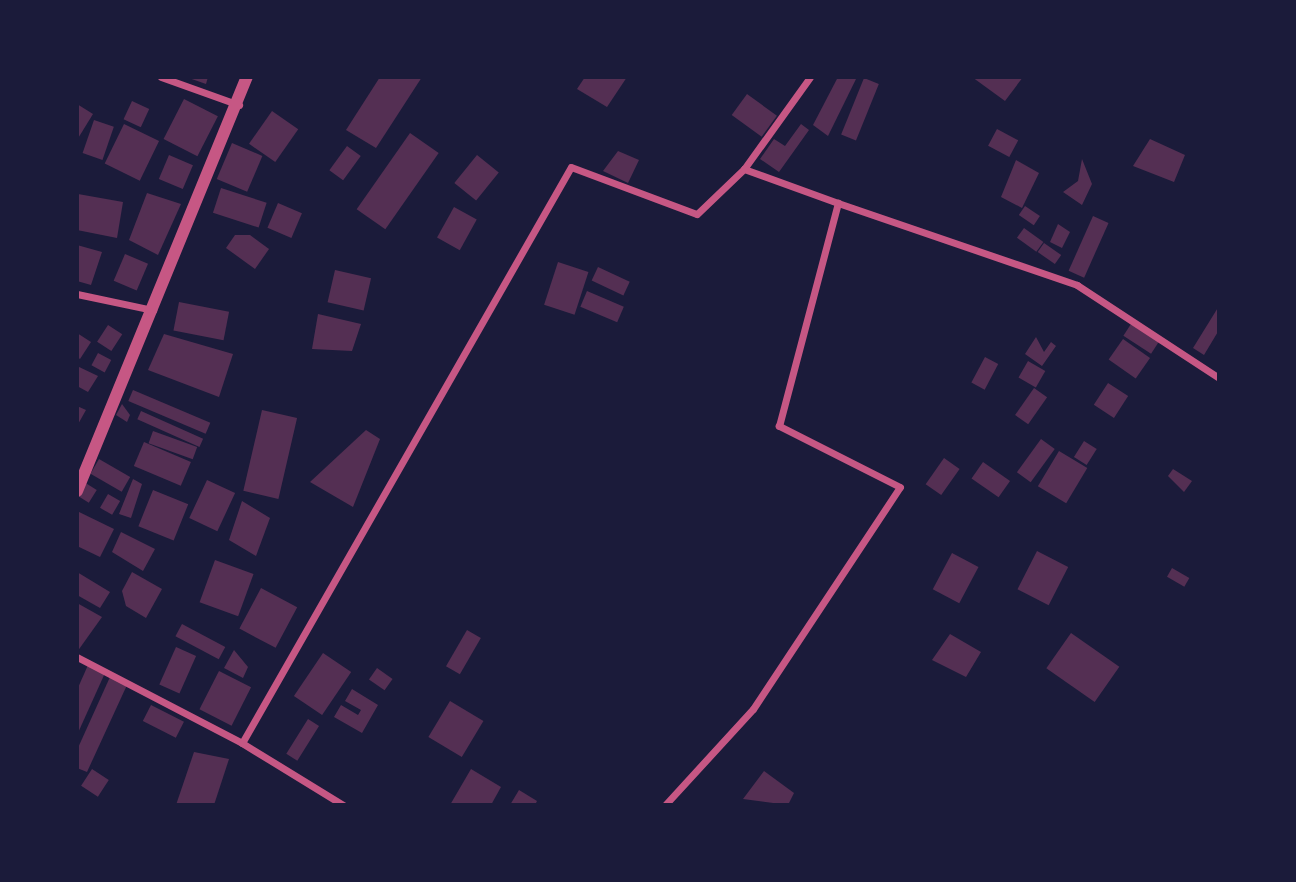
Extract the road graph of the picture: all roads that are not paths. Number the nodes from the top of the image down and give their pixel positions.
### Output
1 (161, 77) edge
2 (247, 77) edge
3 (810, 77) edge
4 (239, 105) junction
5 (744, 169) junction
6 (838, 203) junction
7 (77, 294) edge
8 (154, 310) junction
9 (1219, 378) edge
10 (77, 491) edge
11 (77, 656) edge
12 (242, 743) junction
13 (343, 805) edge
14 (665, 805) edge

1 - 4 street
2 - 4 street
3 - 5 street
4 - 8 street
5 - 6 street
5 - 12 street
6 - 9 street
6 - 14 street
7 - 8 street
8 - 10 street
11 - 12 street
12 - 13 street

